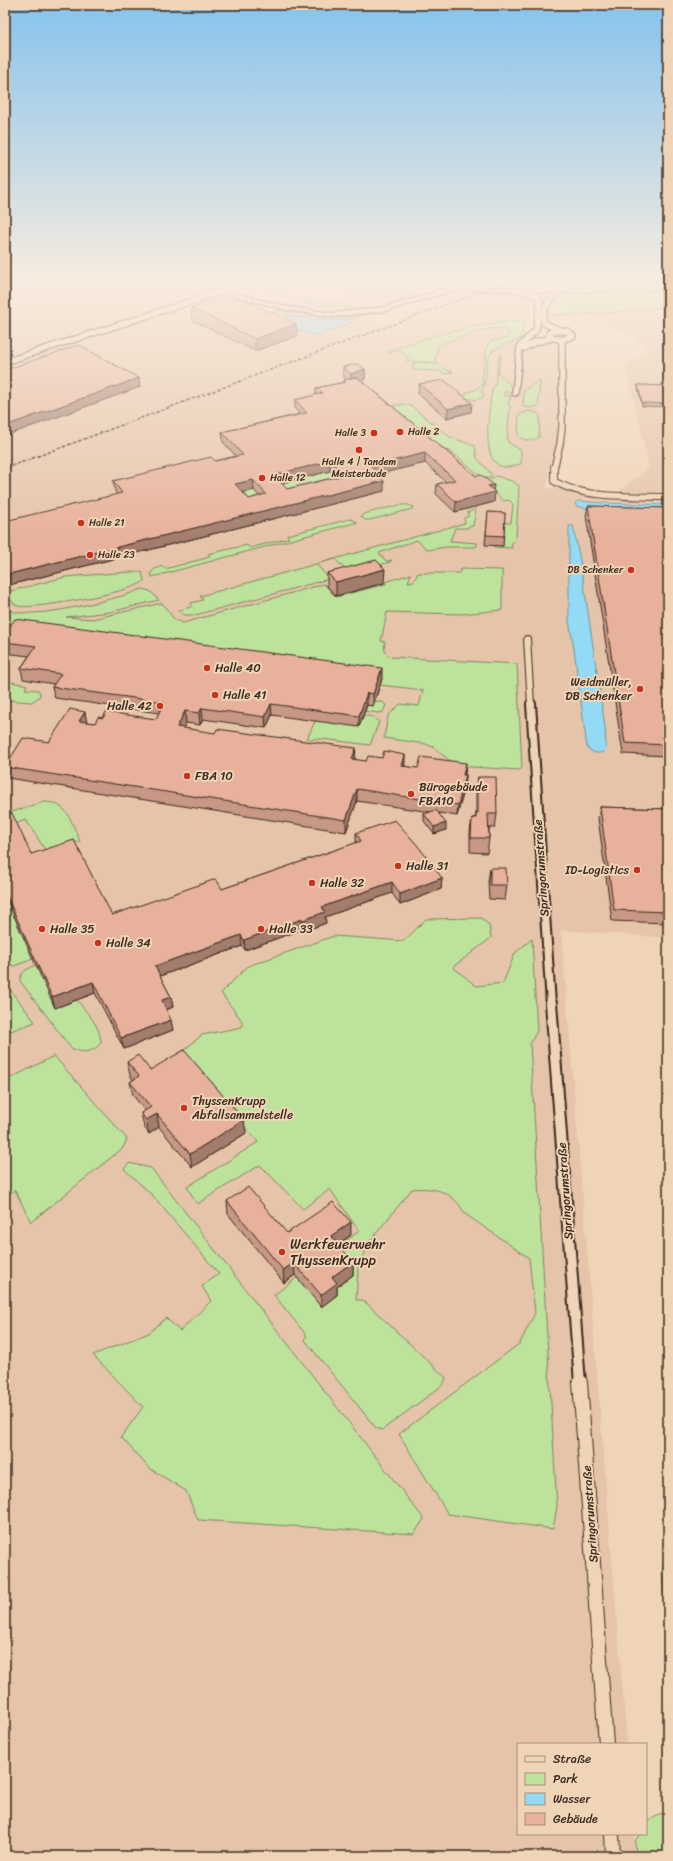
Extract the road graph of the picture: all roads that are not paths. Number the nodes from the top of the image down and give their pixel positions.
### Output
1 (519, 368) edge
2 (521, 368) edge
3 (563, 368) edge
4 (668, 497) edge
5 (527, 639) dead end
6 (606, 1743) edge
7 (612, 1835) edge
8 (614, 1856) edge

1 - 2 street
3 - 4 street
5 - 6 street, Springorumstraße
7 - 8 street

